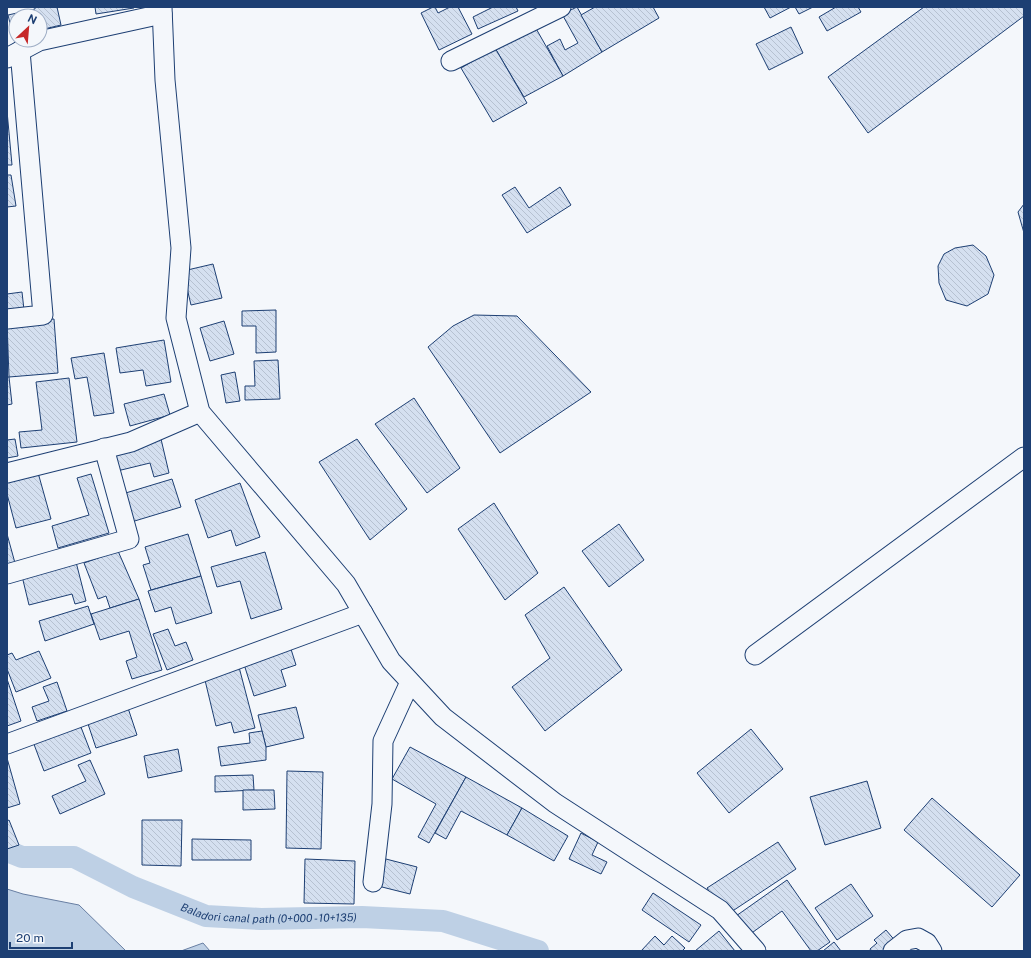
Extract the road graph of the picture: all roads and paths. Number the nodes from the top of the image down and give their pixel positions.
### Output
1 (561, 7) edge
2 (162, 11) edge
3 (13, 54) edge
4 (451, 61) dead end
5 (7, 319) edge
6 (200, 412) junction
7 (104, 448) junction
8 (1024, 457) edge
9 (7, 473) edge
10 (7, 574) edge
11 (363, 613) junction
12 (755, 655) dead end
13 (410, 682) junction
14 (7, 744) edge
15 (373, 882) dead end
16 (756, 951) edge
17 (893, 951) edge
18 (932, 951) edge

1 - 4 street
2 - 3 street
2 - 6 street
3 - 5 street
6 - 7 street
6 - 11 street
7 - 9 street
7 - 10 street
8 - 12 street
11 - 13 street
11 - 14 street
13 - 15 street
13 - 16 street
17 - 18 street

